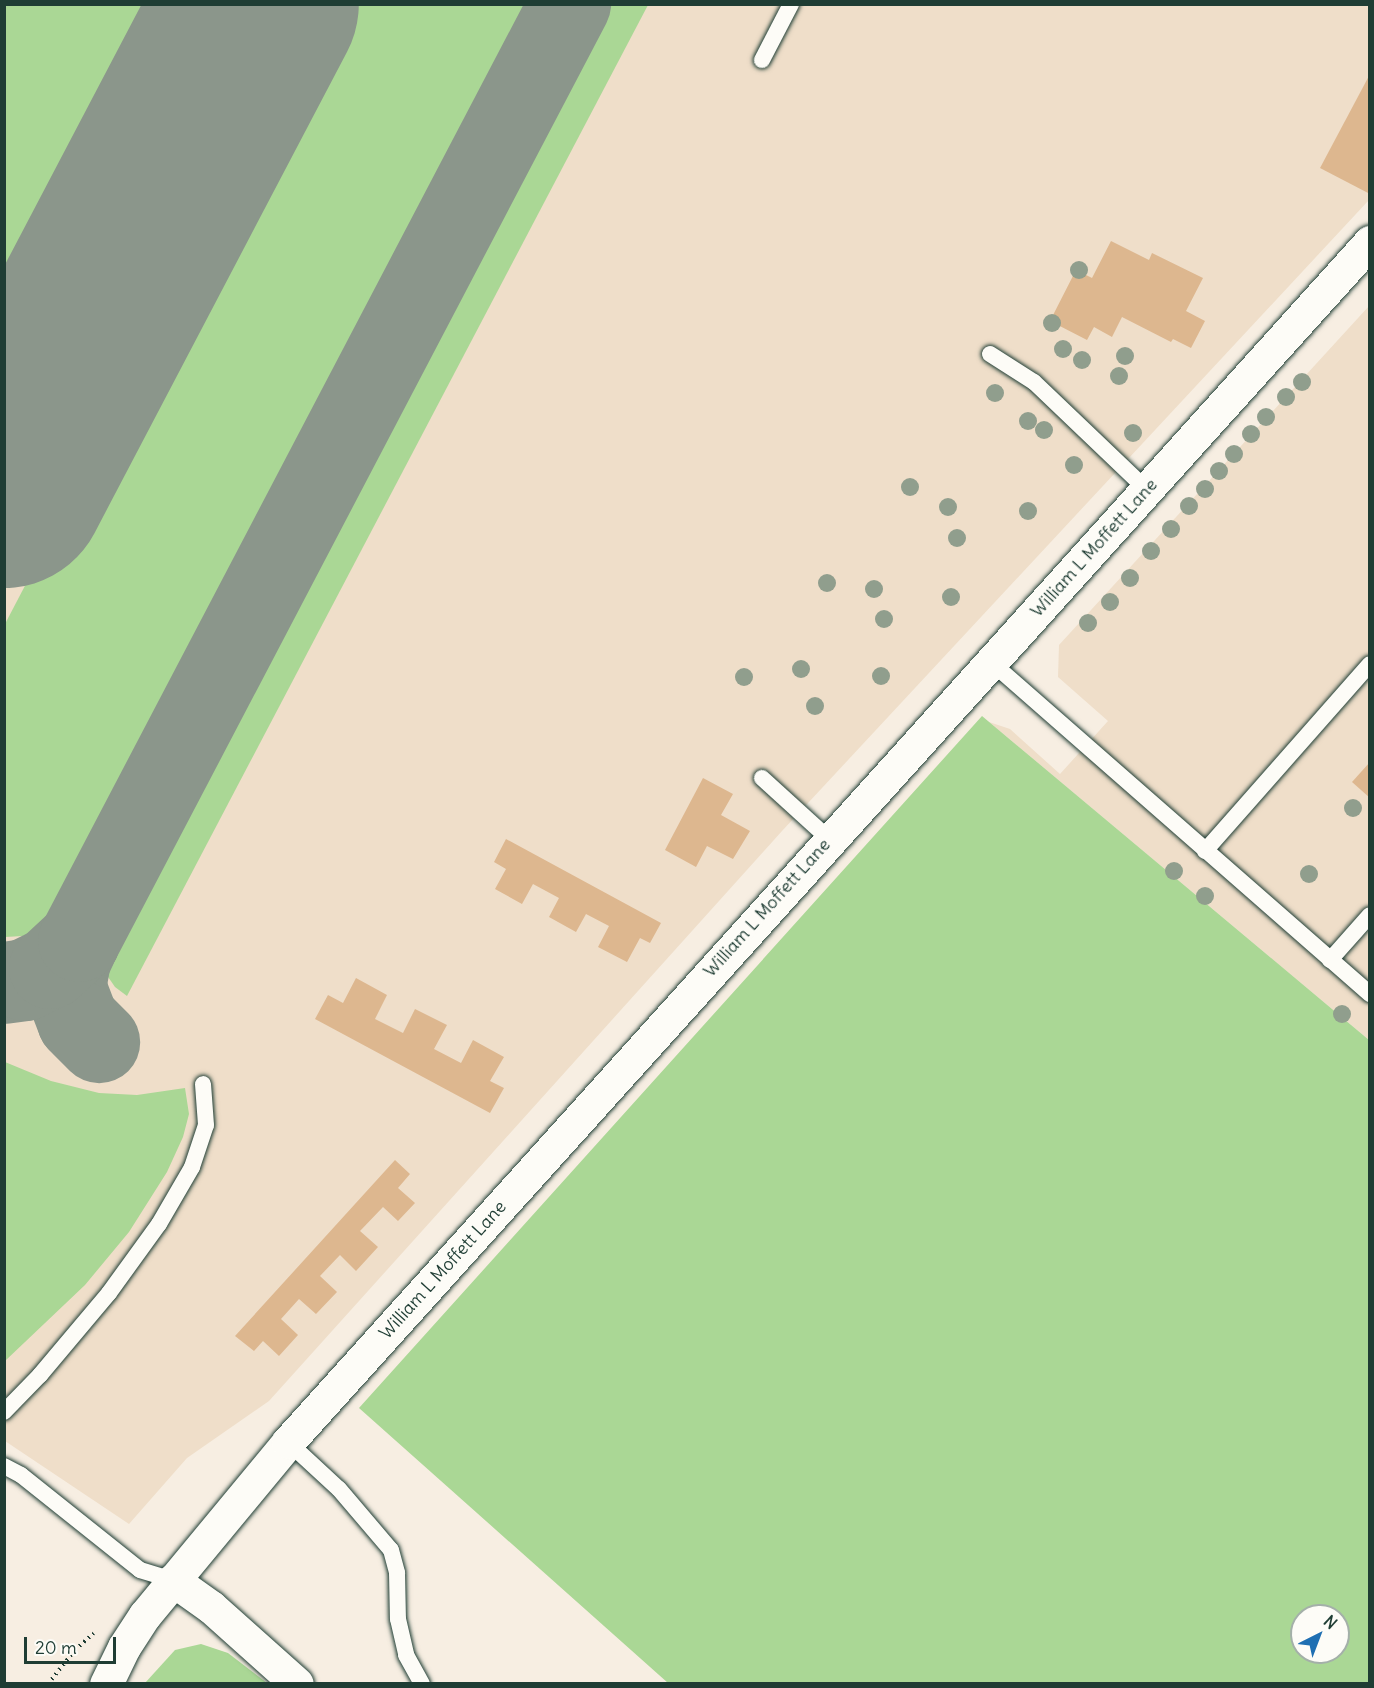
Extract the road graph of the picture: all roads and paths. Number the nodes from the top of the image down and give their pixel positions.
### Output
1 (791, 4) edge
2 (762, 60) dead end
3 (1370, 242) edge
4 (990, 354) dead end
5 (1146, 489) junction
6 (991, 662) junction
7 (1370, 664) edge
8 (762, 778) dead end
9 (829, 839) junction
10 (1205, 850) junction
11 (1370, 915) edge
12 (1330, 960) junction
13 (1370, 994) edge
14 (203, 1084) dead end
15 (4, 1412) edge
16 (288, 1442) junction
17 (4, 1466) edge
18 (173, 1581) junction
19 (106, 1683) edge
20 (297, 1683) edge
21 (422, 1683) edge

1 - 2 lane
3 - 5 street, William L Moffett Lane
4 - 5 lane
5 - 6 street, William L Moffett Lane
6 - 9 street, William L Moffett Lane
6 - 10 lane
7 - 10 lane
8 - 9 lane
9 - 16 street, William L Moffett Lane
10 - 12 lane
11 - 12 lane
12 - 13 lane
14 - 15 lane
16 - 18 street, William L Moffett Lane
16 - 21 lane
17 - 18 lane
18 - 19 street, William L Moffett Lane
18 - 20 street

